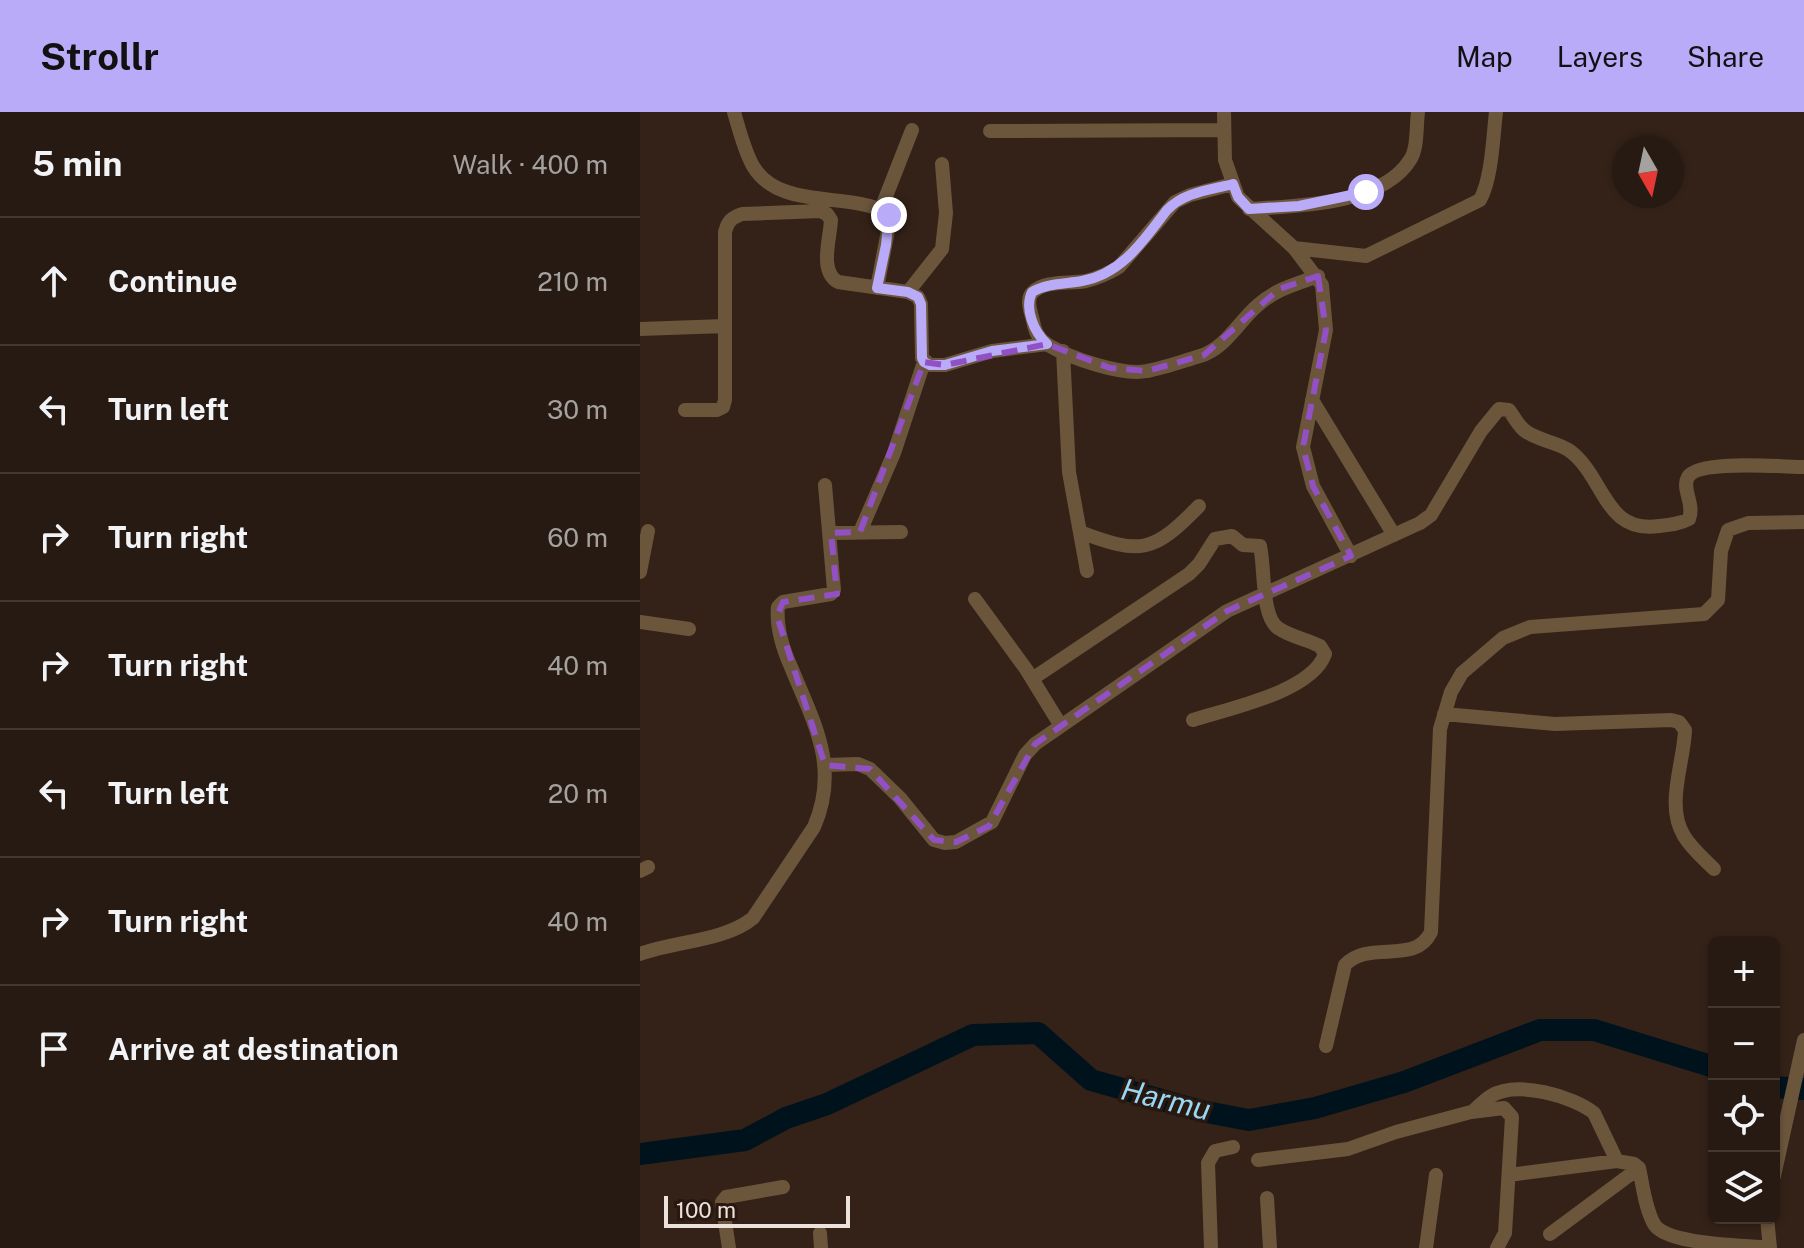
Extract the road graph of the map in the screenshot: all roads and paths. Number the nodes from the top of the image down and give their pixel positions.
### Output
1 (734, 112) edge
2 (1224, 112) edge
3 (1418, 112) edge
4 (1496, 112) edge
5 (912, 130) dead end
6 (1224, 130) junction
7 (990, 131) dead end
8 (942, 164) dead end
9 (1233, 184) junction
10 (881, 209) junction
11 (1249, 209) junction
12 (1294, 248) junction
13 (1318, 276) junction
14 (877, 288) junction
15 (908, 292) junction
16 (725, 326) junction
17 (640, 329) edge
18 (1047, 344) junction
19 (1063, 351) junction
20 (924, 362) junction
21 (1312, 400) junction
22 (685, 410) dead end
23 (1804, 467) edge
24 (825, 485) dead end
25 (1199, 506) dead end
26 (1804, 522) edge
27 (648, 531) dead end
28 (860, 532) junction
29 (901, 532) dead end
30 (1080, 532) junction
31 (831, 533) junction
32 (1394, 535) junction
33 (1351, 556) junction
34 (1087, 571) dead end
35 (640, 572) edge
36 (1266, 594) junction
37 (975, 599) dead end
38 (641, 626) edge
39 (689, 629) dead end
40 (1032, 679) junction
41 (1444, 714) junction
42 (1193, 720) dead end
43 (1061, 726) junction
44 (825, 765) junction
45 (1714, 869) dead end
46 (640, 954) edge
47 (1803, 1045) edge
48 (1326, 1046) dead end
49 (1471, 1112) junction
50 (1233, 1147) dead end
51 (1780, 1152) edge
52 (1258, 1160) dead end
53 (1617, 1161) junction
54 (1639, 1168) junction
55 (1436, 1175) dead end
56 (1509, 1175) junction
57 (783, 1187) dead end
58 (1267, 1198) dead end
59 (1768, 1224) edge
60 (1550, 1234) dead end
61 (729, 1248) edge
62 (1211, 1248) edge
63 (1270, 1248) edge
64 (1426, 1248) edge
65 (1497, 1248) edge
66 (1770, 1248) edge

1 - 10 street
2 - 6 street
3 - 11 street
4 - 12 street
5 - 10 street
6 - 7 street
6 - 9 street
8 - 15 street
9 - 11 street
9 - 18 street
10 - 14 street
11 - 12 street
12 - 13 street
13 - 19 street
13 - 21 street
14 - 15 street
14 - 16 street
15 - 20 street
16 - 17 street
16 - 22 street
18 - 19 street
18 - 20 street
19 - 30 street
20 - 28 street
21 - 32 street
21 - 33 street
23 - 32 street
24 - 31 street
25 - 30 street
26 - 41 street
27 - 35 street
28 - 29 street
28 - 31 street
30 - 34 street
31 - 44 street
32 - 33 street
33 - 36 street
36 - 40 street
36 - 42 street
36 - 43 street
37 - 40 street
38 - 39 street
40 - 43 street
41 - 45 street
41 - 48 street
43 - 44 street
44 - 46 street
47 - 51 street
49 - 52 street
49 - 53 street
49 - 56 street
50 - 62 street
53 - 54 street
53 - 56 street
54 - 60 street
54 - 66 street
55 - 64 street
56 - 65 street
57 - 61 street
58 - 63 street
59 - 66 street

